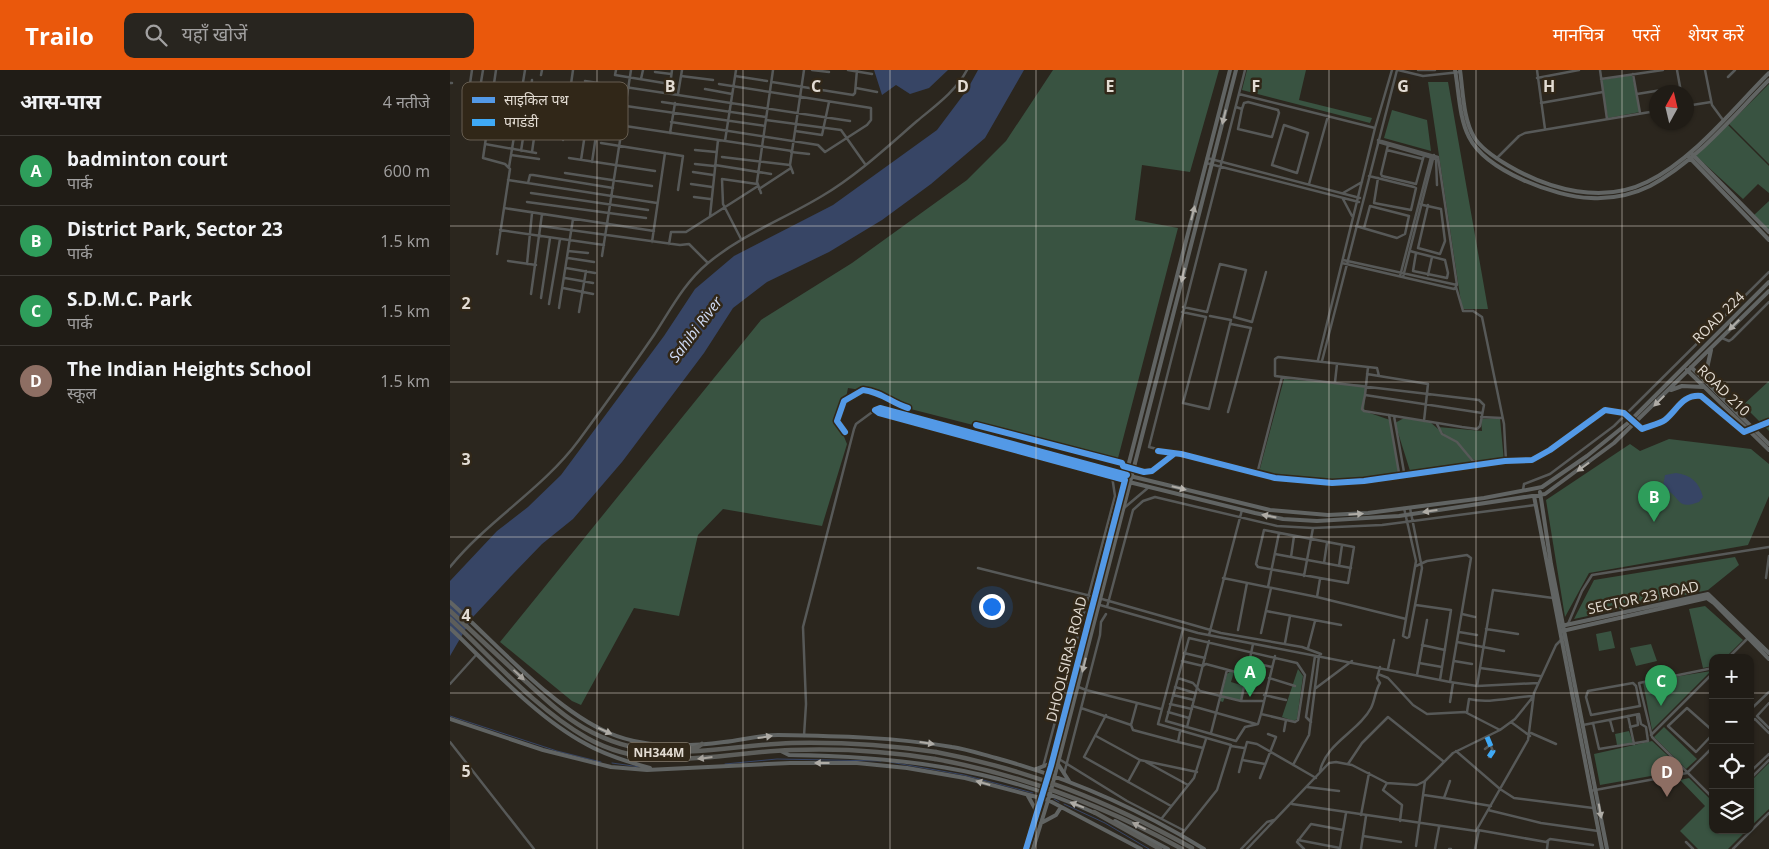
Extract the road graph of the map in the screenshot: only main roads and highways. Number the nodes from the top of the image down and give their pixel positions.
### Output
1 (450, 611) edge
2 (450, 619) edge
3 (702, 744) road end
4 (638, 748) junction
5 (1094, 812) road end
6 (1160, 849) edge
7 (1182, 849) edge
8 (1193, 849) edge

1 -> 4 highway, NH344M
7 -> 2 highway, NH344M, bridge
3 - 4 highway
4 - 8 highway, NH344M, bridge
5 - 6 highway

